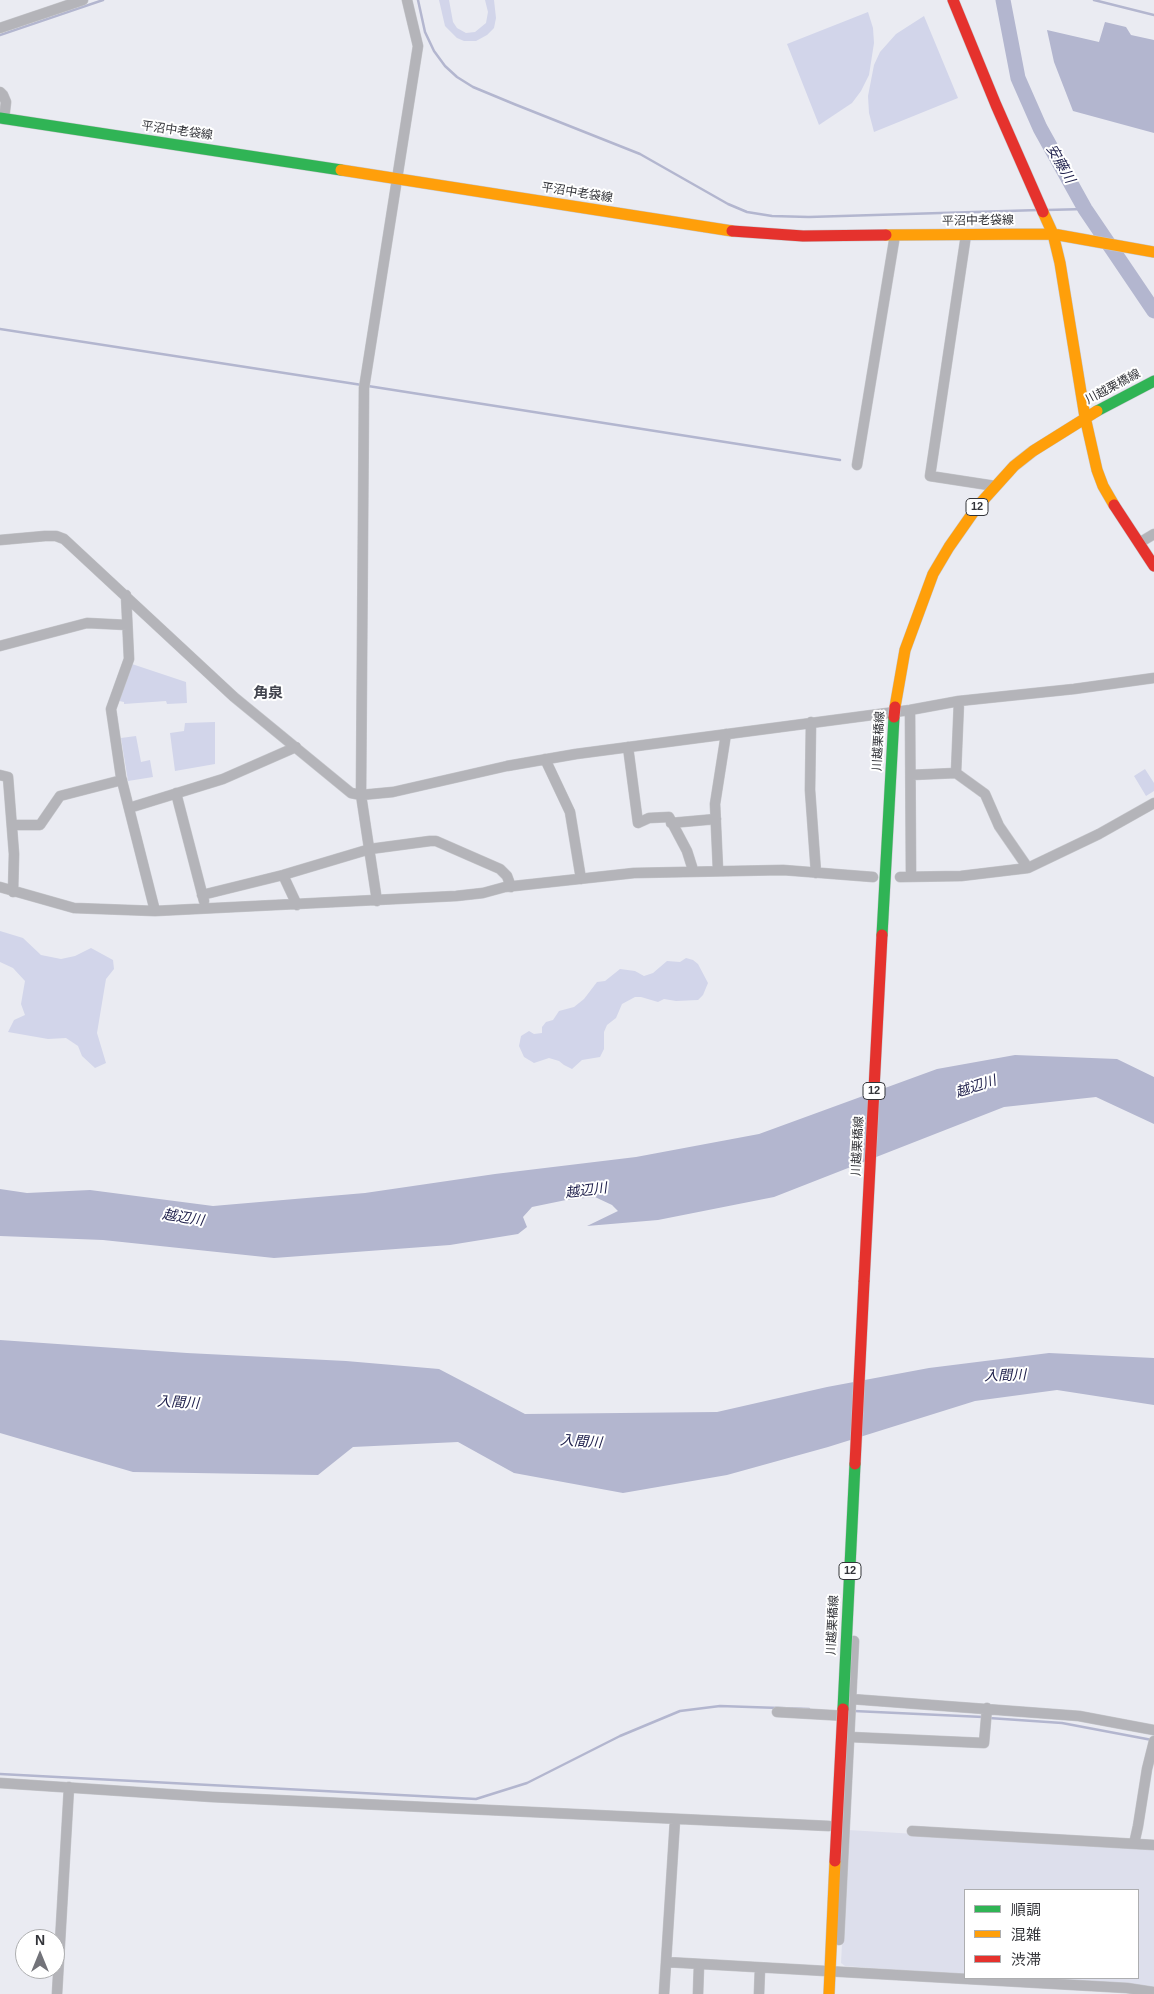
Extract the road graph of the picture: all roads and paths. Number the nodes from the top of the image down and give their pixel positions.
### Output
1 (84, 0) edge
2 (407, 0) edge
3 (953, 0) edge
4 (0, 28) edge
5 (0, 92) edge
6 (2, 118) edge
7 (396, 179) junction
8 (1053, 234) junction
9 (895, 235) junction
10 (966, 235) junction
11 (1154, 252) edge
12 (1154, 380) edge
13 (1085, 417) junction
14 (857, 465) dead end
15 (996, 486) junction
16 (1154, 534) edge
17 (0, 540) edge
18 (1139, 543) junction
19 (1154, 566) edge
20 (126, 595) junction
21 (127, 625) junction
22 (0, 646) edge
23 (1154, 678) edge
24 (959, 701) junction
25 (910, 710) junction
26 (811, 722) junction
27 (726, 734) junction
28 (296, 747) junction
29 (628, 747) junction
30 (545, 759) junction
31 (956, 773) junction
32 (0, 775) edge
33 (911, 775) junction
34 (122, 780) junction
35 (176, 793) junction
36 (362, 795) junction
37 (1154, 803) edge
38 (129, 808) junction
39 (716, 819) junction
40 (671, 823) junction
41 (12, 826) junction
42 (370, 850) junction
43 (1028, 868) junction
44 (693, 870) junction
45 (718, 870) junction
46 (816, 873) junction
47 (283, 875) junction
48 (912, 876) junction
49 (873, 877) dead end
50 (900, 877) dead end
51 (581, 879) junction
52 (510, 886) junction
53 (0, 887) edge
54 (13, 892) junction
55 (202, 896) junction
56 (377, 901) junction
57 (297, 905) junction
58 (206, 909) junction
59 (154, 911) junction
60 (854, 1641) dead end
61 (851, 1699) junction
62 (987, 1708) junction
63 (777, 1712) dead end
64 (850, 1717) junction
65 (1154, 1730) edge
66 (850, 1737) junction
67 (1154, 1741) edge
68 (849, 1757) junction
69 (0, 1783) edge
70 (69, 1787) junction
71 (675, 1820) junction
72 (829, 1826) junction
73 (912, 1831) dead end
74 (1134, 1844) junction
75 (1154, 1845) edge
76 (666, 1962) junction
77 (699, 1964) junction
78 (760, 1968) junction
79 (830, 1970) junction
80 (964, 1978) edge
81 (978, 1979) edge
82 (1154, 1992) edge
83 (58, 1994) edge
84 (664, 1994) edge
85 (698, 1994) edge
86 (759, 1994) edge
87 (829, 1994) edge

1 - 4 street
2 - 7 street
3 - 8 main road
5 - 6 street
6 - 7 main road, 平沼中老袋線
7 - 9 main road, 平沼中老袋線
7 - 36 street
8 - 10 main road, 平沼中老袋線
8 - 11 main road, 平沼中老袋線
8 - 13 main road
9 - 10 main road, 平沼中老袋線
9 - 14 street
10 - 15 street
12 - 13 main road, 川越栗橋線 / 12
13 - 15 main road, 川越栗橋線 / 12
13 - 18 main road
15 - 79 main road, 川越栗橋線 / 12, bridge
16 - 18 street
17 - 20 street
18 - 19 main road
20 - 21 street
20 - 28 street
21 - 22 street
21 - 34 street
23 - 24 street
24 - 25 street
24 - 31 street
25 - 26 street
25 - 33 street
26 - 27 street
26 - 46 street
27 - 29 street
27 - 39 street
28 - 35 street
28 - 36 street
29 - 30 street
29 - 40 street
30 - 36 street
30 - 51 street
31 - 33 street
31 - 43 street
32 - 41 street
33 - 48 street
34 - 38 street
34 - 41 street
35 - 38 street
35 - 55 street
36 - 42 street
37 - 43 street
38 - 59 street
39 - 40 street
39 - 45 street
40 - 44 street
41 - 54 street
42 - 47 street
42 - 52 street
42 - 56 street
43 - 48 street
44 - 45 street
44 - 51 street
45 - 46 street
46 - 49 street
47 - 55 street
47 - 57 street
48 - 50 street
51 - 52 street
52 - 56 street
53 - 54 street
54 - 59 street
55 - 58 street
56 - 57 street
57 - 58 street
58 - 59 street
60 - 61 street
61 - 62 street
61 - 64 street
62 - 65 street
62 - 66 street
63 - 64 street
64 - 66 street
66 - 68 street
67 - 74 street
68 - 72 street
68 - 79 street
69 - 70 street
70 - 71 street
70 - 83 street
71 - 72 street
71 - 76 street
72 - 79 street
73 - 74 street
74 - 75 street
76 - 77 street
76 - 84 street
77 - 78 street
77 - 85 street
78 - 79 street
78 - 86 street
79 - 80 street
79 - 87 main road, 川越栗橋線 / 12
81 - 82 street

